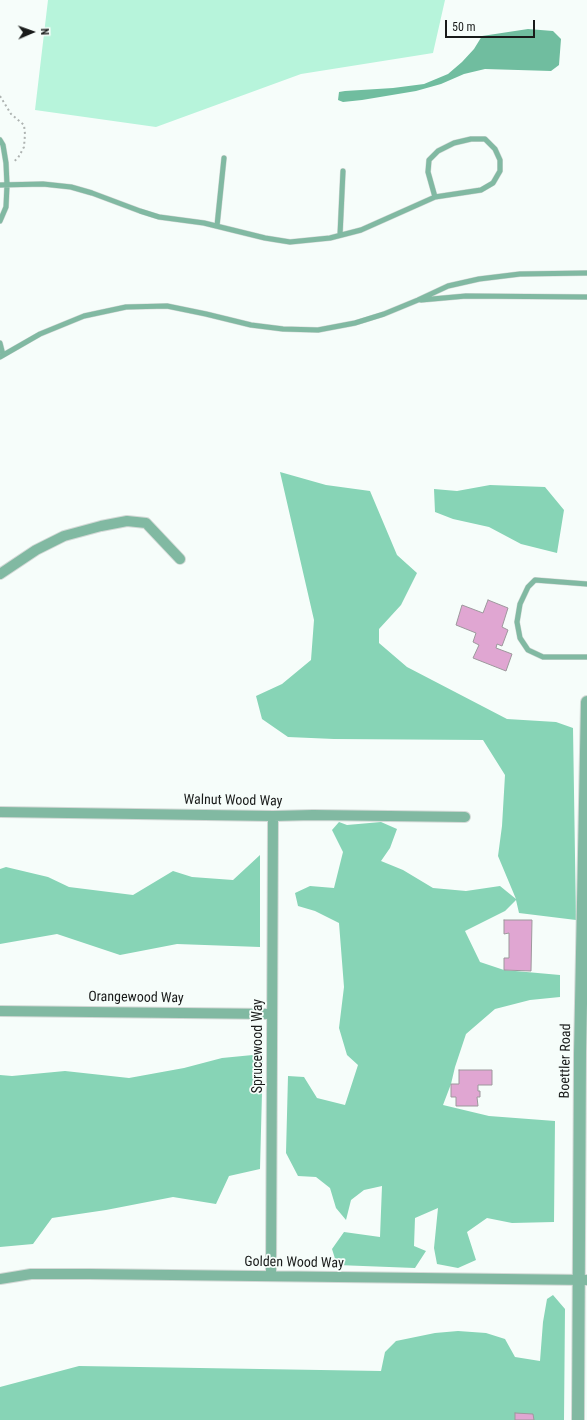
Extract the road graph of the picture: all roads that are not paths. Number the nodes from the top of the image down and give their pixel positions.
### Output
1 (0, 140) edge
2 (224, 158) dead end
3 (343, 171) dead end
4 (0, 185) edge
5 (7, 185) junction
6 (435, 197) junction
7 (0, 220) edge
8 (217, 226) junction
9 (340, 235) junction
10 (587, 273) edge
11 (587, 297) edge
12 (418, 300) junction
13 (0, 343) edge
14 (1, 356) edge
15 (180, 559) dead end
16 (0, 574) edge
17 (587, 584) edge
18 (587, 657) edge
19 (587, 702) edge
20 (0, 812) edge
21 (273, 816) junction
22 (465, 817) dead end
23 (0, 1011) edge
24 (272, 1014) junction
25 (584, 1037) edge
26 (271, 1275) junction
27 (0, 1279) edge
28 (583, 1280) edge
29 (578, 1420) edge

1 - 5 lane
2 - 8 lane
3 - 9 lane
4 - 5 lane
5 - 7 lane
5 - 8 lane
6 - 6 lane
6 - 9 lane
8 - 9 lane
10 - 12 lane
11 - 12 lane
12 - 14 lane
13 - 14 lane
15 - 16 street
17 - 18 lane
19 - 25 street, Boettler Road
20 - 21 street, Walnut Wood Way
21 - 22 street, Walnut Wood Way
21 - 24 street, Sprucewood Way
23 - 24 street, Orangewood Way
24 - 26 street, Sprucewood Way
25 - 28 street, Boettler Road
26 - 27 street, Golden Wood Way
26 - 28 street, Golden Wood Way
28 - 29 street, Boettler Road

